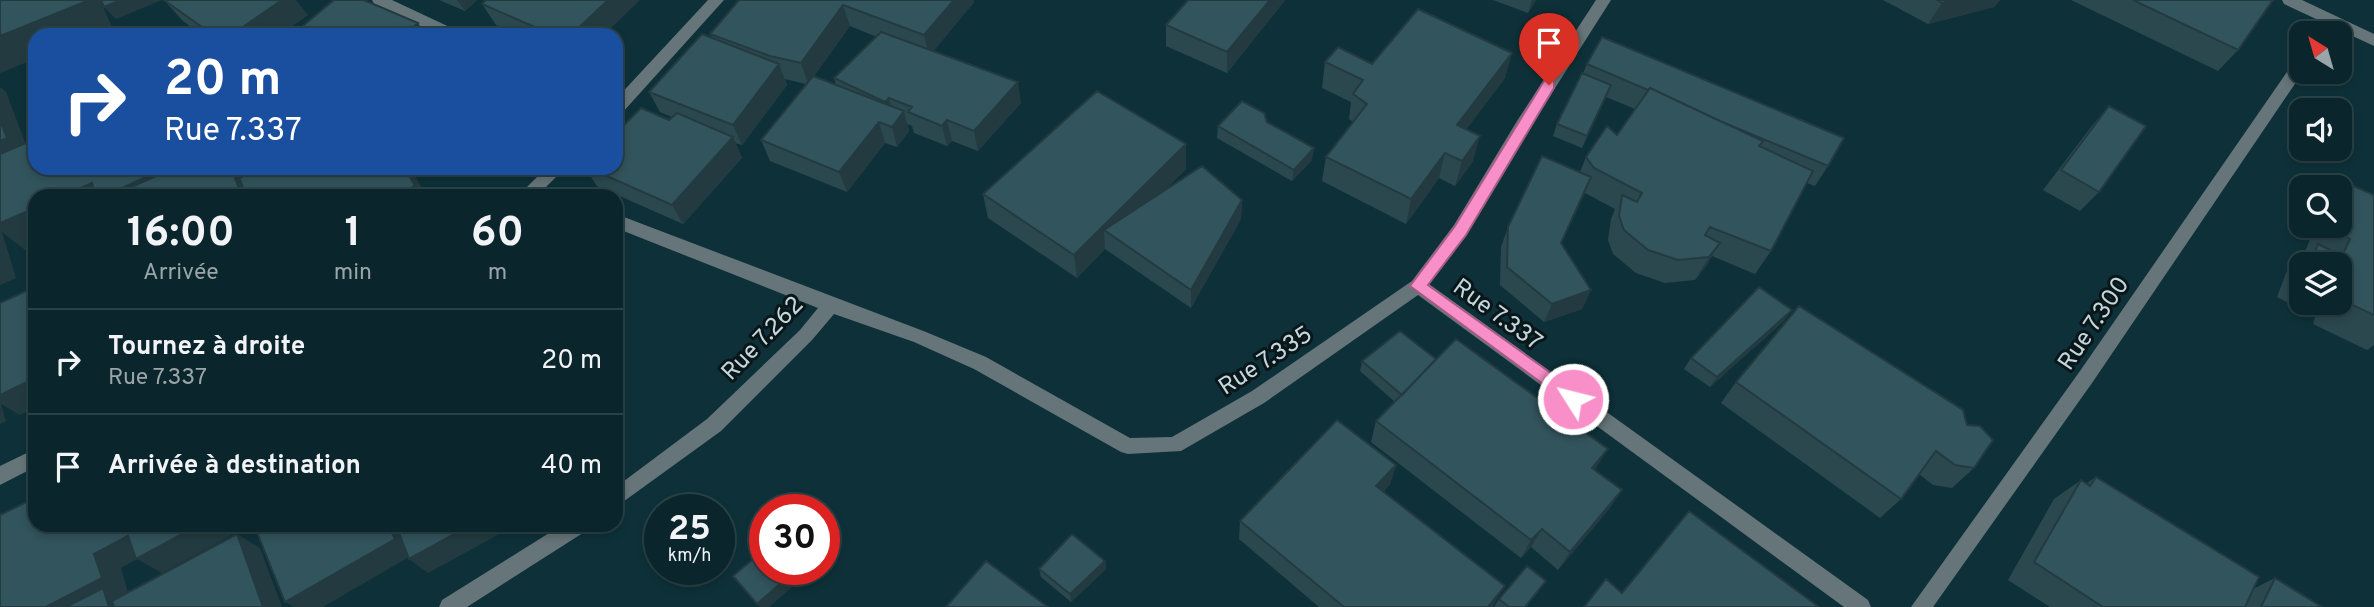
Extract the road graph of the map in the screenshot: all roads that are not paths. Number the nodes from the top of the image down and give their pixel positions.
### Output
1 (379, 0) edge
2 (717, 0) edge
3 (1604, 0) edge
4 (2289, 0) edge
5 (2319, 21) edge
6 (438, 28) edge
7 (2352, 34) edge
8 (2374, 40) edge
9 (2289, 80) edge
10 (623, 101) edge
11 (549, 175) edge
12 (534, 189) edge
13 (623, 223) edge
14 (1418, 286) junction
15 (831, 305) junction
16 (28, 462) edge
17 (0, 476) edge
18 (623, 493) edge
19 (568, 532) edge
20 (449, 607) edge
21 (1861, 607) edge
22 (1922, 607) edge

1 - 6 street
2 - 10 street
3 - 14 street, Rue 7.337
4 - 5 street
7 - 8 street
9 - 22 street, Rue 7.300
11 - 12 street
13 - 15 street, Rue 7.262
14 - 15 street, Rue 7.335
14 - 21 street, Rue 7.337
15 - 18 street, Rue 7.262
16 - 17 street
19 - 20 street

